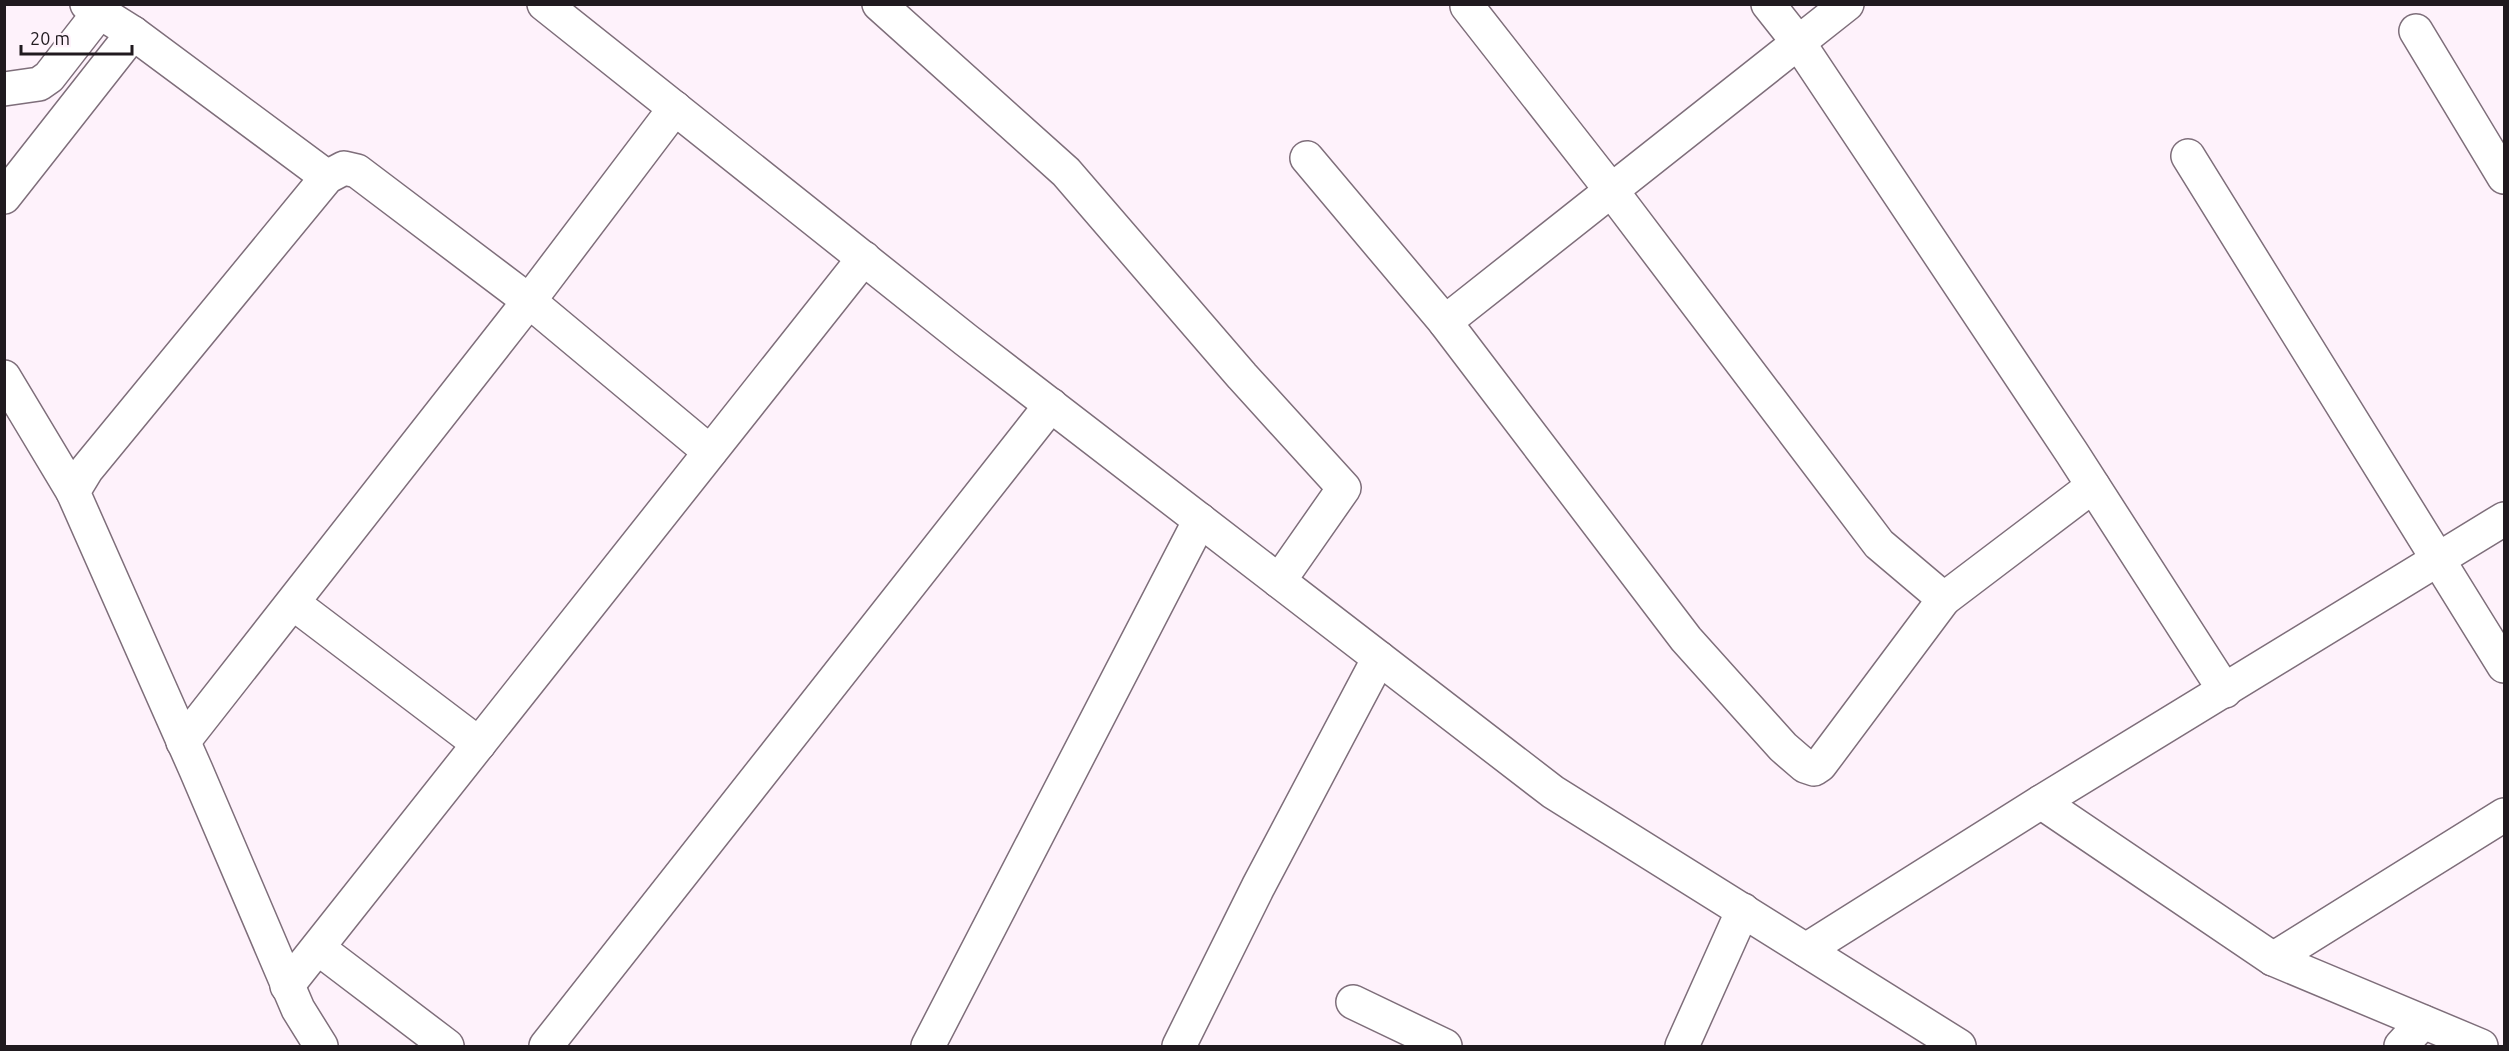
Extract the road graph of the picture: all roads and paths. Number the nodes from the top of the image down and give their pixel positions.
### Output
1 (544, 4) edge
2 (879, 4) edge
3 (1768, 4) edge
4 (1847, 4) edge
5 (1467, 6) edge
6 (93, 9) edge
7 (2416, 32) dead end
8 (133, 33) junction
9 (1798, 42) junction
10 (4, 89) edge
11 (675, 108) junction
12 (2188, 156) dead end
13 (1307, 158) dead end
14 (327, 177) junction
15 (2505, 177) edge
16 (1611, 190) junction
17 (4, 197) edge
18 (864, 258) junction
19 (529, 301) junction
20 (1445, 322) junction
21 (4, 377) edge
22 (1051, 405) junction
23 (710, 452) junction
24 (2093, 486) junction
25 (73, 492) junction
26 (2505, 519) edge
27 (1200, 520) junction
28 (2439, 560) junction
29 (1279, 581) junction
30 (1944, 599) junction
31 (293, 603) junction
32 (1379, 658) junction
33 (2505, 666) edge
34 (2224, 691) junction
35 (183, 742) junction
36 (479, 744) junction
37 (2041, 802) junction
38 (2505, 815) edge
39 (1743, 910) junction
40 (318, 948) junction
41 (1806, 950) junction
42 (2273, 959) junction
43 (287, 986) junction
44 (1353, 1002) dead end
45 (2423, 1022) junction
46 (321, 1047) edge
47 (447, 1047) edge
48 (546, 1047) edge
49 (928, 1047) edge
50 (1179, 1047) edge
51 (1445, 1047) edge
52 (1682, 1047) edge
53 (1959, 1047) edge
54 (2401, 1047) edge
55 (2481, 1047) edge

1 - 11 street
2 - 29 street
3 - 9 street
4 - 9 street
5 - 16 street
6 - 8 street
6 - 10 street
7 - 15 street
8 - 14 street
8 - 17 street
9 - 16 street
9 - 24 street
11 - 18 street
11 - 19 street
12 - 28 street
13 - 20 street
14 - 19 street
14 - 25 street
16 - 20 street
16 - 30 street
18 - 22 street
18 - 23 street
19 - 23 street
19 - 31 street
20 - 30 street
21 - 25 street
22 - 27 street
22 - 48 street
23 - 36 street
24 - 30 street
24 - 34 street
25 - 35 street
26 - 28 street
27 - 29 street
27 - 49 street
28 - 33 street
28 - 34 street
29 - 32 street
31 - 35 street
31 - 36 street
32 - 39 street
32 - 50 street
34 - 37 street
35 - 43 street
36 - 40 street
37 - 41 street
37 - 42 street
38 - 42 street
39 - 41 street
39 - 52 street
40 - 43 street
40 - 47 street
41 - 53 street
42 - 45 street
43 - 46 street
44 - 51 street
45 - 54 street
45 - 55 street

